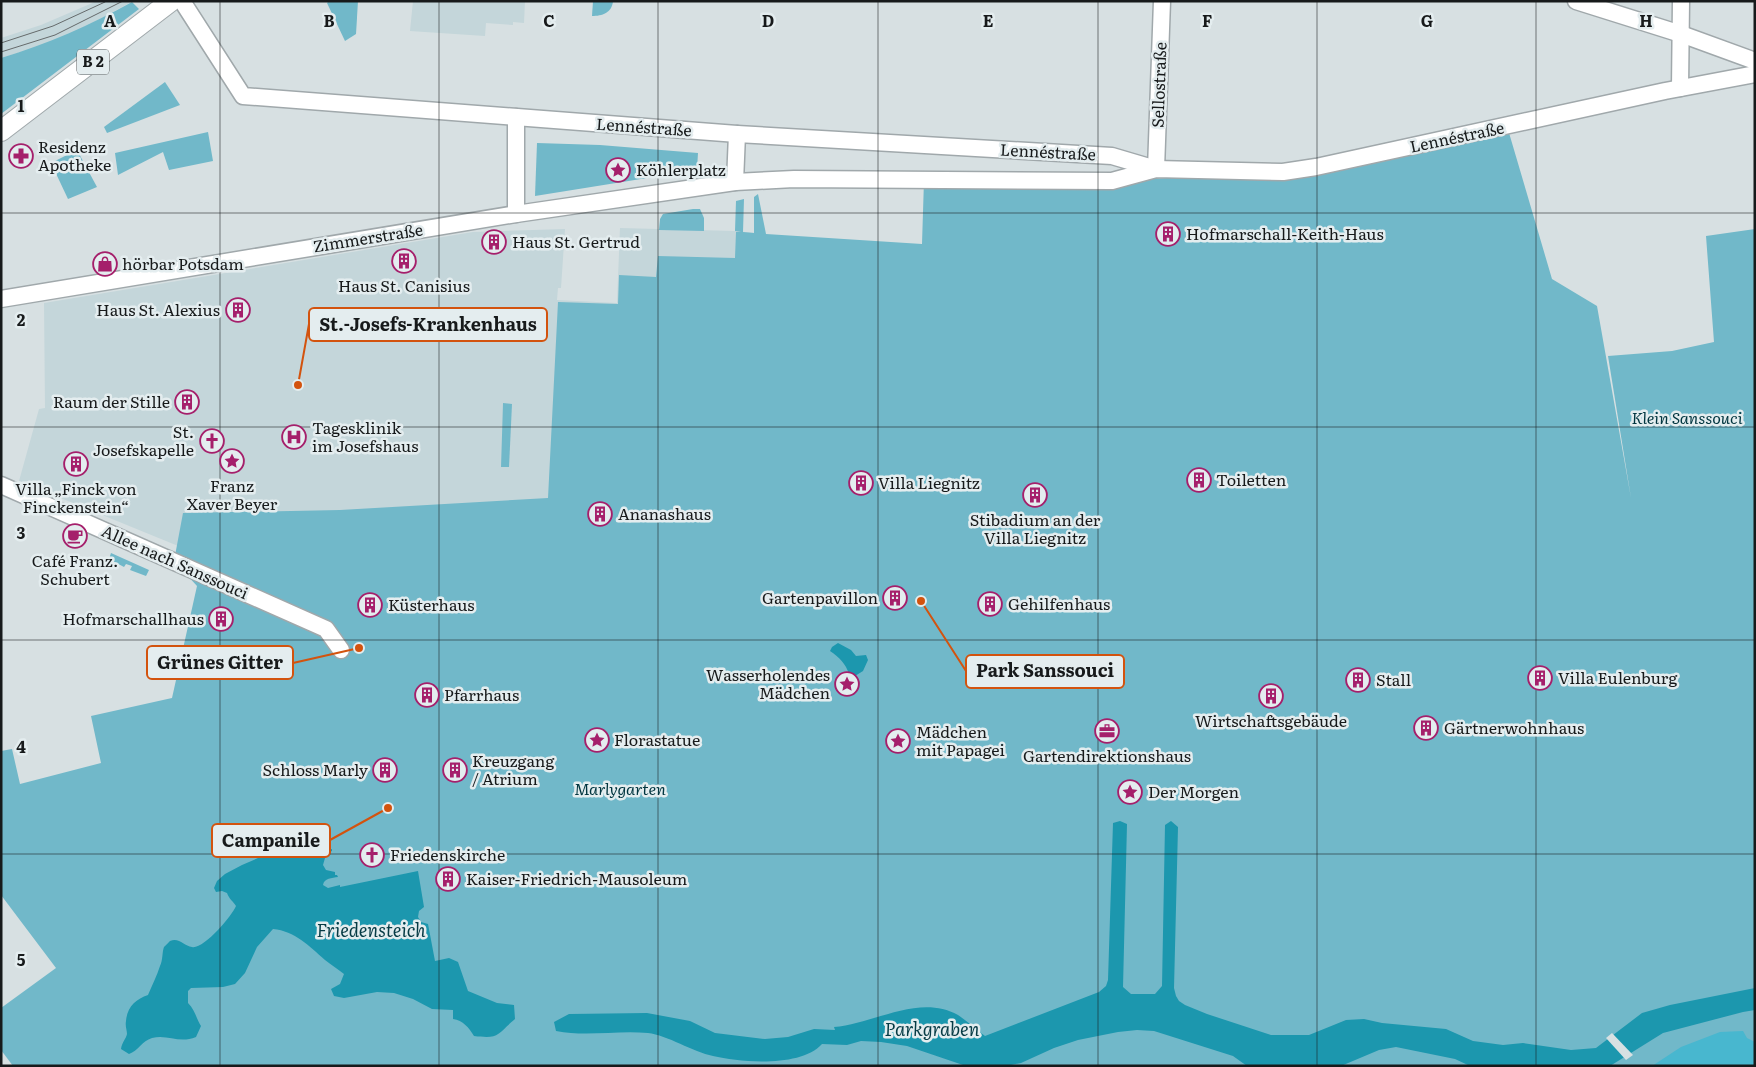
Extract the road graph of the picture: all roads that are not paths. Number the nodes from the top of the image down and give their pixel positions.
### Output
1 (171, 1) edge
2 (182, 1) edge
3 (1162, 1) edge
4 (1576, 1) edge
5 (1681, 1) edge
6 (1681, 34) junction
7 (1755, 61) edge
8 (1755, 74) edge
9 (1680, 88) junction
10 (516, 117) junction
11 (1, 132) edge
12 (737, 134) junction
13 (1156, 169) junction
14 (735, 182) junction
15 (516, 214) junction
16 (1, 299) edge
17 (1, 485) edge
18 (341, 650) dead end

1 - 11 main road, B 2
2 - 10 street, Lennéstraße
3 - 13 street, Sellostraße
4 - 6 street
5 - 6 street
6 - 7 street
6 - 9 street
8 - 9 street, Lennéstraße
9 - 13 street, Lennéstraße
10 - 12 street, Lennéstraße
10 - 15 street
12 - 13 street, Lennéstraße
12 - 14 street
13 - 14 street, Lennéstraße
14 - 15 street, Zimmerstraße
15 - 16 street, Zimmerstraße
17 - 18 street, Allee nach Sanssouci

